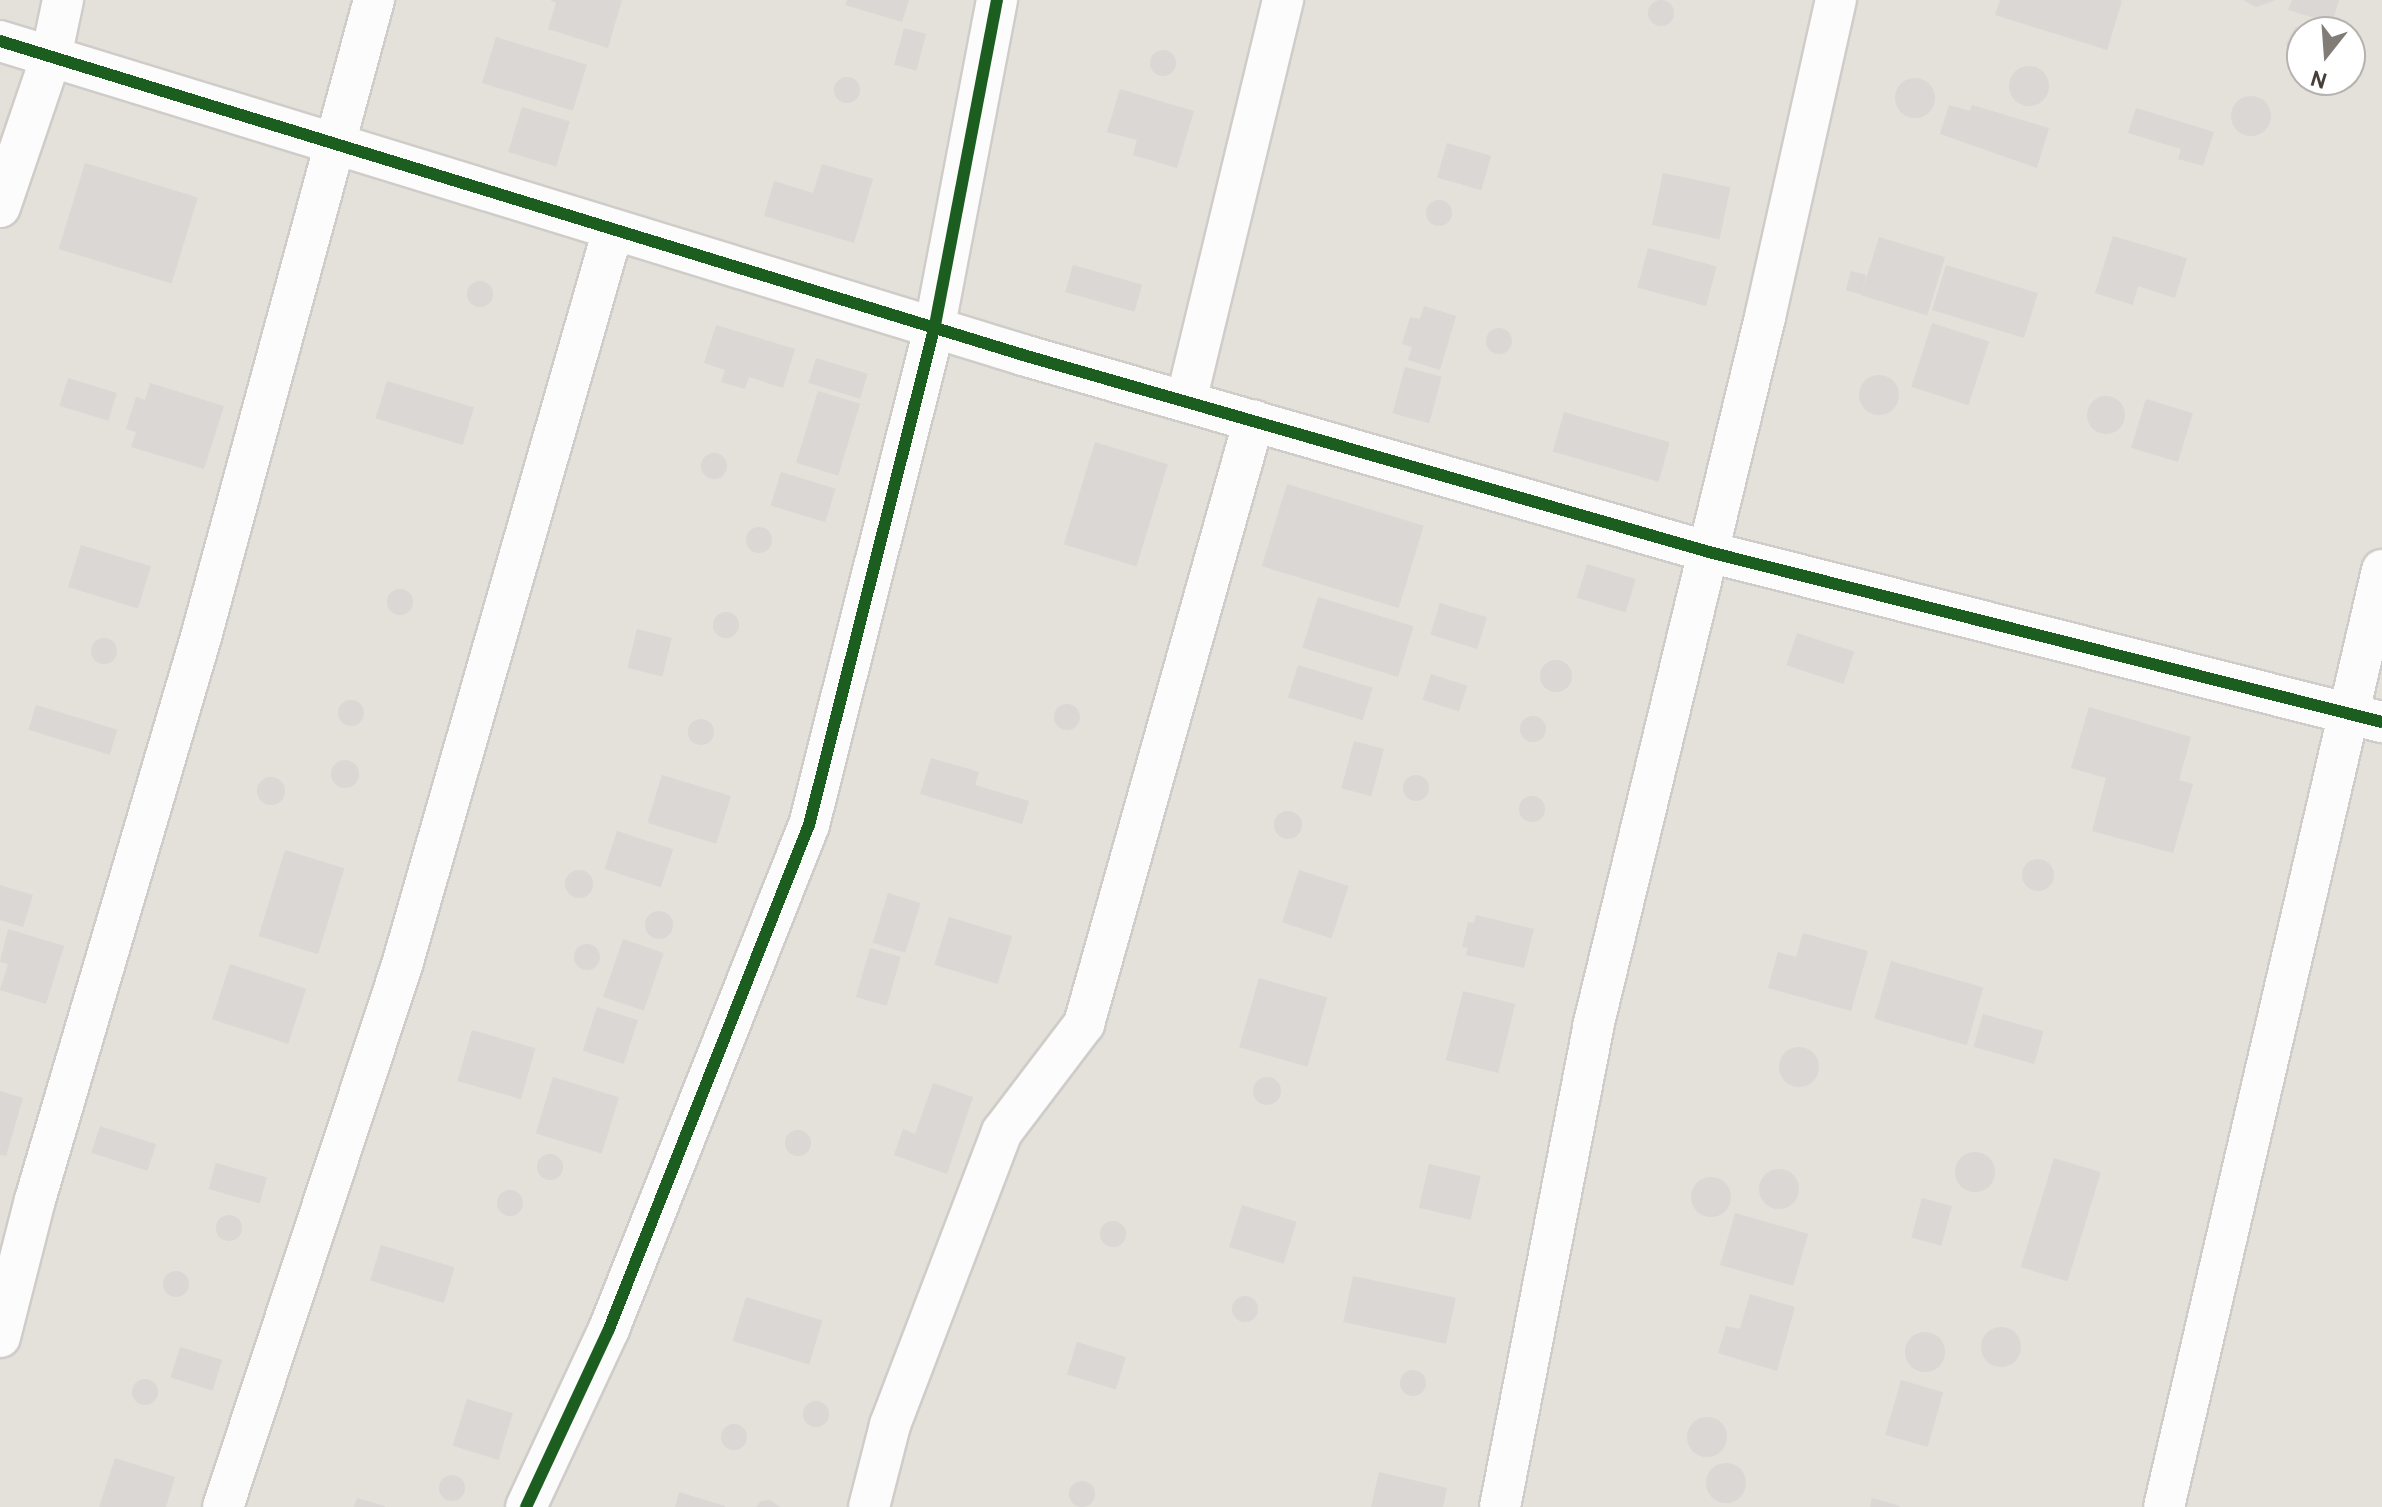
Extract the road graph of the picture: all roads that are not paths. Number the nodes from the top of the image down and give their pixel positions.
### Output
1 (63, 0) edge
2 (374, 0) edge
3 (997, 0) edge
4 (1283, 0) edge
5 (1836, 0) edge
6 (0, 41) edge
7 (51, 57) junction
8 (337, 144) junction
9 (0, 207) edge
10 (613, 230) junction
11 (935, 325) junction
12 (1186, 401) junction
13 (1254, 420) junction
14 (1709, 552) junction
15 (2382, 570) edge
16 (2365, 716) edge
17 (0, 1337) edge
18 (223, 1507) edge
19 (526, 1507) edge
20 (869, 1507) edge
21 (1500, 1507) edge
22 (2164, 1507) edge

1 - 7 street
2 - 8 street
3 - 11 street
4 - 12 street
5 - 14 street
6 - 7 street
7 - 8 street
7 - 9 street
8 - 10 street
8 - 17 street
10 - 11 street
10 - 18 street
11 - 12 street
11 - 19 street
12 - 13 street
13 - 14 street
13 - 20 street
14 - 16 street
14 - 21 street
15 - 16 street
16 - 22 street

